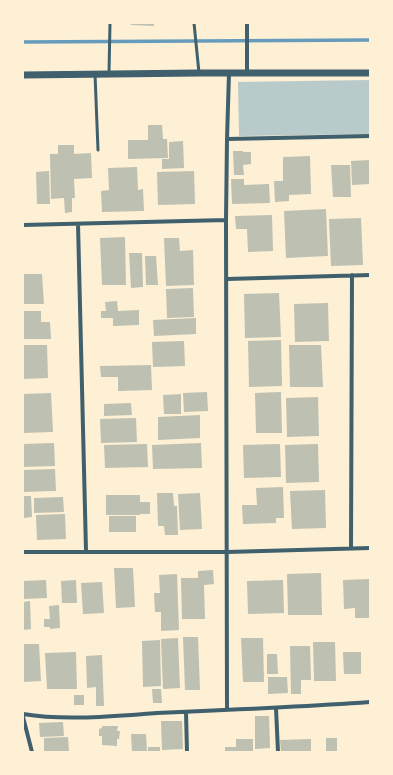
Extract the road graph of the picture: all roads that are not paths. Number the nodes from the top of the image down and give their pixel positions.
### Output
1 (110, 23) edge
2 (194, 23) edge
3 (247, 23) edge
4 (198, 73) junction
5 (229, 73) junction
6 (248, 73) junction
7 (370, 73) edge
8 (95, 74) junction
9 (109, 74) junction
10 (23, 75) edge
11 (370, 136) edge
12 (227, 139) junction
13 (98, 150) dead end
14 (226, 220) junction
15 (78, 224) junction
16 (23, 225) edge
17 (370, 275) edge
18 (352, 276) junction
19 (226, 279) junction
20 (351, 548) junction
21 (370, 548) edge
22 (86, 551) junction
23 (23, 552) edge
24 (227, 552) junction
25 (370, 702) edge
26 (276, 708) junction
27 (227, 710) junction
28 (186, 712) junction
29 (23, 714) edge
30 (23, 717) edge
31 (32, 752) edge
32 (187, 752) edge
33 (278, 752) edge

1 - 9 lane
2 - 4 lane
3 - 6 street
4 - 5 street
4 - 9 street
5 - 6 street
5 - 12 street
6 - 7 street
8 - 9 street
8 - 10 street
8 - 13 lane
11 - 12 street
12 - 14 street
14 - 15 street
14 - 19 street
15 - 16 street
15 - 22 street
17 - 18 street
18 - 19 street
18 - 20 street
19 - 24 street
20 - 21 street
20 - 24 street
22 - 23 street
22 - 24 street
24 - 27 street
25 - 26 street
26 - 27 street
26 - 33 street
27 - 28 street
28 - 29 street
28 - 32 street
30 - 31 street

